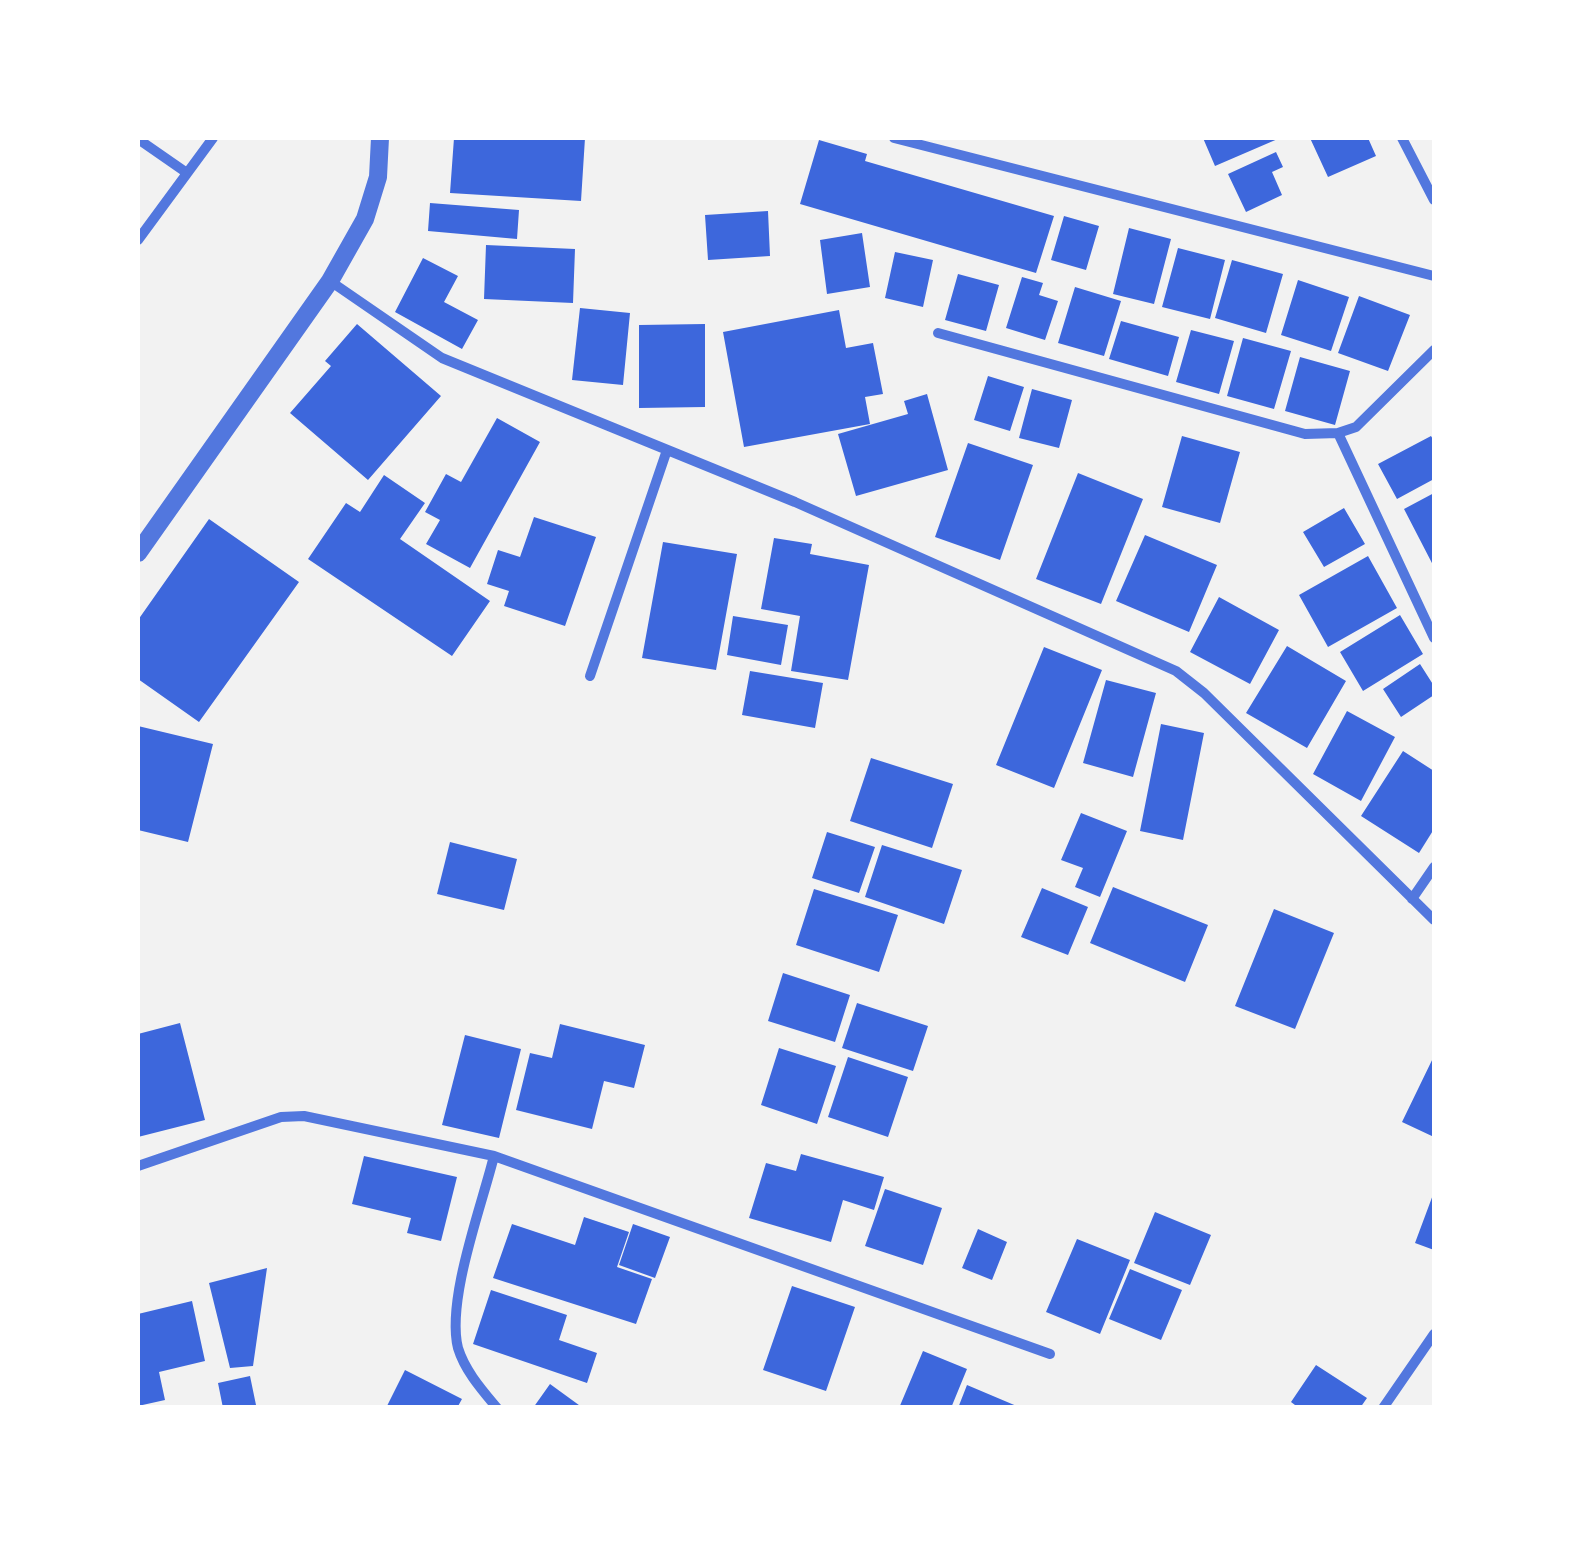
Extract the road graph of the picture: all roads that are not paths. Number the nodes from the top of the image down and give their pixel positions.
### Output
1 (213, 138) edge
2 (380, 138) edge
3 (894, 138) edge
4 (1402, 138) edge
5 (138, 139) edge
6 (187, 172) junction
7 (1434, 200) edge
8 (138, 240) edge
9 (1434, 276) edge
10 (330, 282) junction
11 (938, 332) dead end
12 (1434, 350) edge
13 (1338, 433) junction
14 (668, 450) junction
15 (138, 553) edge
16 (1434, 638) edge
17 (590, 676) dead end
18 (1434, 867) edge
19 (1412, 898) junction
20 (1434, 920) edge
21 (494, 1156) junction
22 (138, 1166) edge
23 (1434, 1334) edge
24 (1050, 1354) dead end
25 (497, 1408) edge
26 (1382, 1408) edge

1 - 6 street
2 - 10 street
3 - 9 street
4 - 7 street
5 - 6 street
6 - 8 street
10 - 14 street
10 - 15 street
11 - 13 street
12 - 13 street
13 - 16 street
14 - 17 street
14 - 19 street
18 - 19 street
19 - 20 street
21 - 22 street
21 - 24 street
21 - 25 street
23 - 26 street

